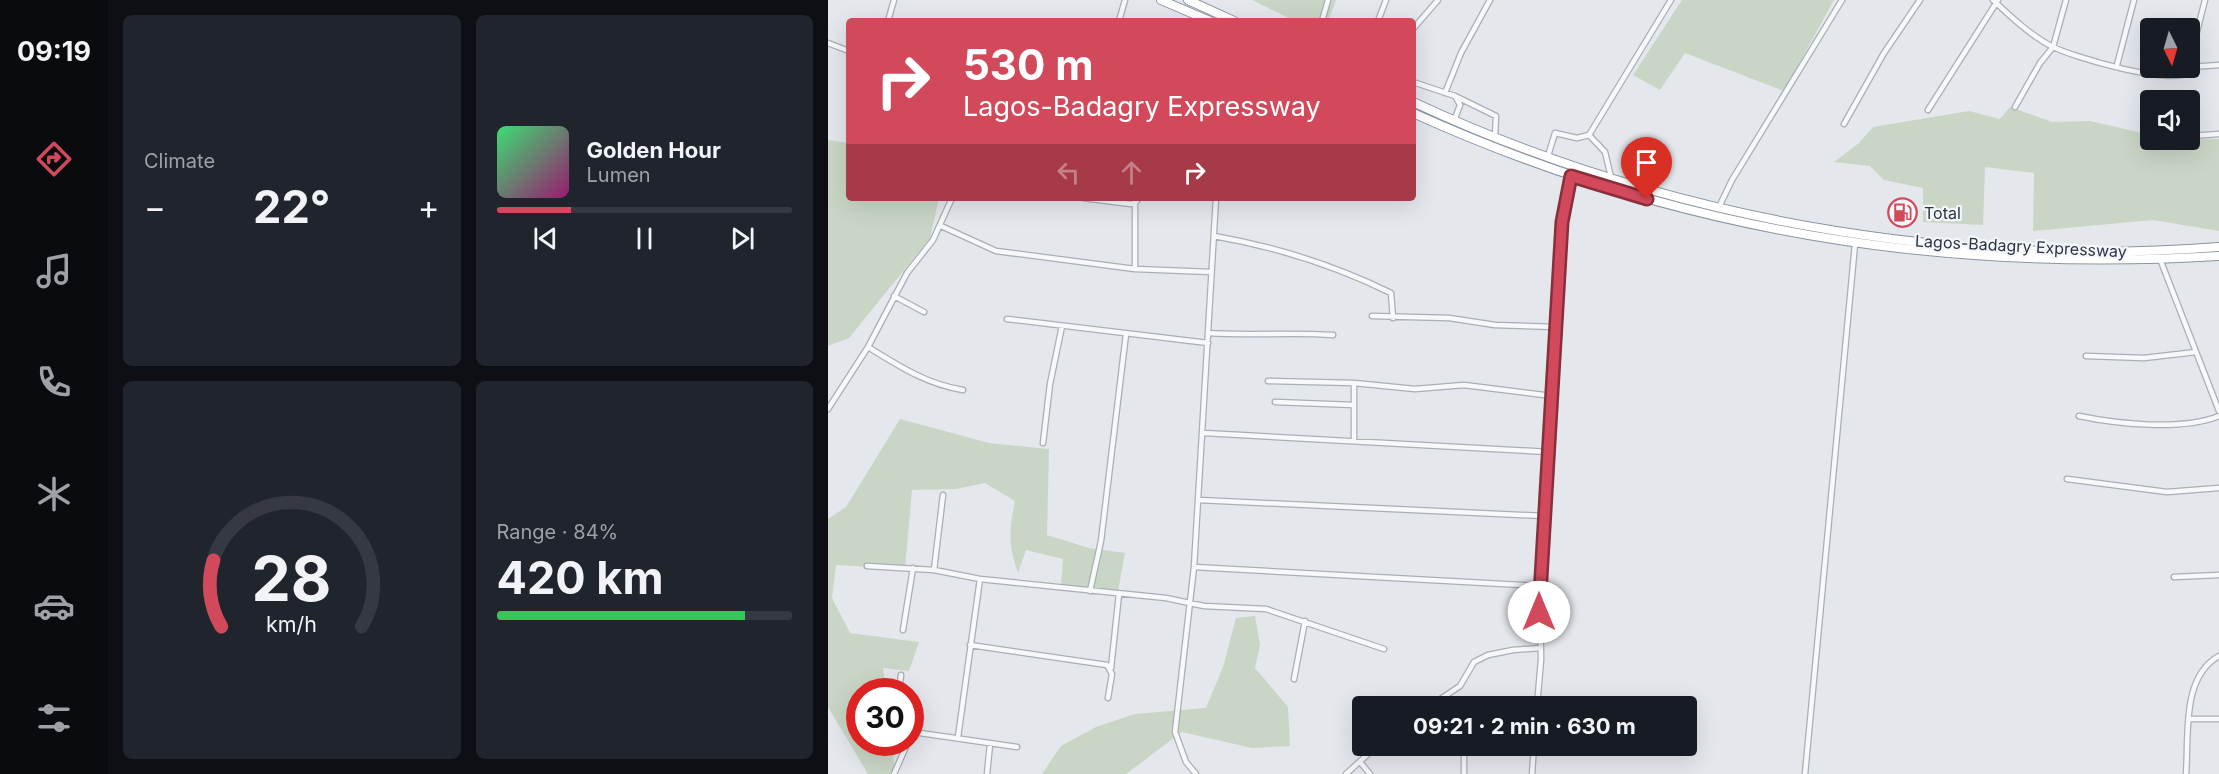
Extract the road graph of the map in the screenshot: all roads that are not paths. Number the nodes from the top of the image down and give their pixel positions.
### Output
1 (894, 0) edge
2 (1125, 0) edge
3 (1161, 0) edge
4 (1188, 0) edge
5 (1328, 0) edge
6 (1386, 0) edge
7 (1438, 0) edge
8 (1490, 0) edge
9 (1671, 0) edge
10 (1842, 0) edge
11 (1920, 0) edge
12 (2066, 0) edge
13 (2134, 0) edge
14 (2205, 0) edge
15 (1995, 1) edge
16 (889, 18) edge
17 (1120, 18) edge
18 (1203, 18) edge
19 (1227, 18) edge
20 (1323, 18) edge
21 (1379, 18) edge
22 (2200, 20) edge
23 (1416, 26) edge
24 (828, 43) edge
25 (2053, 47) junction
26 (846, 50) edge
27 (2117, 65) junction
28 (2219, 65) edge
29 (2200, 66) edge
30 (2140, 71) edge
31 (1416, 83) edge
32 (1445, 93) junction
33 (1455, 96) junction
34 (1416, 103) edge
35 (2015, 107) dead end
36 (1928, 110) dead end
37 (1416, 114) edge
38 (1454, 121) junction
39 (1844, 124) dead end
40 (2219, 134) edge
41 (1589, 135) junction
42 (2200, 135) edge
43 (1495, 136) junction
44 (1548, 156) junction
45 (1571, 176) junction
46 (1611, 177) junction
47 (951, 201) edge
48 (1114, 201) edge
49 (1216, 201) edge
50 (1135, 203) joint
51 (1719, 207) junction
52 (941, 226) junction
53 (1214, 236) junction
54 (1854, 244) junction
55 (2219, 247) edge
56 (2219, 256) edge
57 (2160, 259) junction
58 (1135, 269) junction
59 (1211, 272) junction
60 (894, 296) junction
61 (924, 312) dead end
62 (1372, 316) dead end
63 (1393, 318) junction
64 (1007, 319) dead end
65 (1062, 326) junction
66 (1557, 327) junction
67 (1209, 333) junction
68 (1126, 334) junction
69 (1333, 335) dead end
70 (1208, 343) junction
71 (868, 347) junction
72 (2196, 352) junction
73 (2086, 356) dead end
74 (1268, 381) dead end
75 (1354, 383) junction
76 (2219, 389) edge
77 (963, 390) dead end
78 (2212, 390) junction
79 (1552, 396) junction
80 (1275, 402) dead end
81 (1354, 405) junction
82 (828, 409) edge
83 (2219, 414) edge
84 (2079, 416) dead end
85 (1204, 433) junction
86 (1354, 441) junction
87 (1043, 442) dead end
88 (1549, 452) junction
89 (2067, 479) dead end
90 (2219, 488) edge
91 (943, 495) dead end
92 (1198, 500) junction
93 (1544, 516) junction
94 (867, 566) dead end
95 (1194, 567) junction
96 (914, 568) junction
97 (934, 570) junction
98 (2219, 575) edge
99 (2174, 577) dead end
100 (980, 579) junction
101 (1539, 586) junction
102 (1090, 591) junction
103 (1119, 594) junction
104 (1189, 603) junction
105 (1305, 621) junction
106 (903, 630) dead end
107 (970, 645) junction
108 (1540, 648) junction
109 (1384, 650) dead end
110 (2219, 656) edge
111 (1111, 668) junction
112 (901, 675) dead end
113 (901, 678) edge
114 (1294, 679) dead end
115 (1445, 696) edge
116 (1538, 696) edge
117 (1108, 698) dead end
118 (2190, 719) junction
119 (2219, 720) edge
120 (924, 734) edge
121 (958, 737) junction
122 (990, 744) junction
123 (1017, 747) dead end
124 (902, 756) edge
125 (1366, 756) edge
126 (1464, 756) edge
127 (1533, 756) edge
128 (1360, 762) junction
129 (894, 774) edge
130 (987, 774) edge
131 (1196, 774) edge
132 (1346, 774) edge
133 (1370, 774) edge
134 (1464, 774) edge
135 (1532, 774) edge
136 (1806, 774) edge
137 (2186, 774) edge

1 - 16 street
2 - 17 street
3 - 18 highway
4 - 19 highway
5 - 20 street
6 - 21 street
7 - 23 street
8 - 32 street
9 - 41 street
10 - 51 street
11 - 39 street
12 - 25 street
13 - 27 street
14 - 22 street
15 - 25 street
15 - 36 street
24 - 26 street
25 - 27 street
25 - 35 street
27 - 30 street
28 - 29 street
31 - 32 street
32 - 33 street
33 - 38 street
33 - 43 street
34 - 38 highway, Lagos-Badagry Expressway
37 - 45 highway, Lagos-Badagry Expressway
38 - 43 highway, Lagos-Badagry Expressway
40 - 42 street
41 - 44 street
41 - 46 street
43 - 44 highway, Lagos-Badagry Expressway
44 - 46 highway, Lagos-Badagry Expressway
45 - 54 highway, Lagos-Badagry Expressway
45 - 66 street
46 - 51 highway, Lagos-Badagry Expressway
47 - 52 street
48 - 50 street
49 - 53 street
50 - 58 street
51 - 55 highway, Lagos-Badagry Expressway
52 - 58 street
52 - 60 street
53 - 59 street
53 - 63 street
54 - 57 highway, Lagos-Badagry Expressway
54 - 136 street
56 - 57 highway, Lagos-Badagry Expressway
57 - 72 street
58 - 59 street
59 - 67 street
60 - 61 street
60 - 71 street
62 - 63 street
63 - 66 street
64 - 65 street
65 - 68 street
65 - 87 street
66 - 79 street
67 - 69 street
67 - 70 street
68 - 70 street
68 - 102 street
70 - 85 street
71 - 77 street
71 - 82 street
72 - 73 street
72 - 78 street
74 - 75 street
75 - 79 street
75 - 81 street
76 - 78 street
78 - 83 street
79 - 88 street
80 - 81 street
81 - 86 street
83 - 84 street
85 - 86 street
85 - 92 street
86 - 88 street
88 - 93 street
89 - 90 street
91 - 97 street
92 - 93 street
92 - 95 street
93 - 101 street
94 - 96 street
95 - 101 street
95 - 104 street
96 - 97 street
96 - 106 street
97 - 100 street
98 - 99 street
100 - 102 street
100 - 107 street
101 - 108 street
102 - 103 street
103 - 104 street
103 - 111 street
104 - 105 street
104 - 131 street
105 - 109 street
105 - 114 street
107 - 111 street
107 - 121 street
108 - 115 street
108 - 116 street
110 - 118 street
111 - 117 street
112 - 113 street
118 - 119 street
118 - 137 street
120 - 121 street
121 - 122 street
122 - 123 street
122 - 130 street
124 - 129 street
125 - 128 street
126 - 134 street
127 - 135 street
128 - 132 street
128 - 133 street

